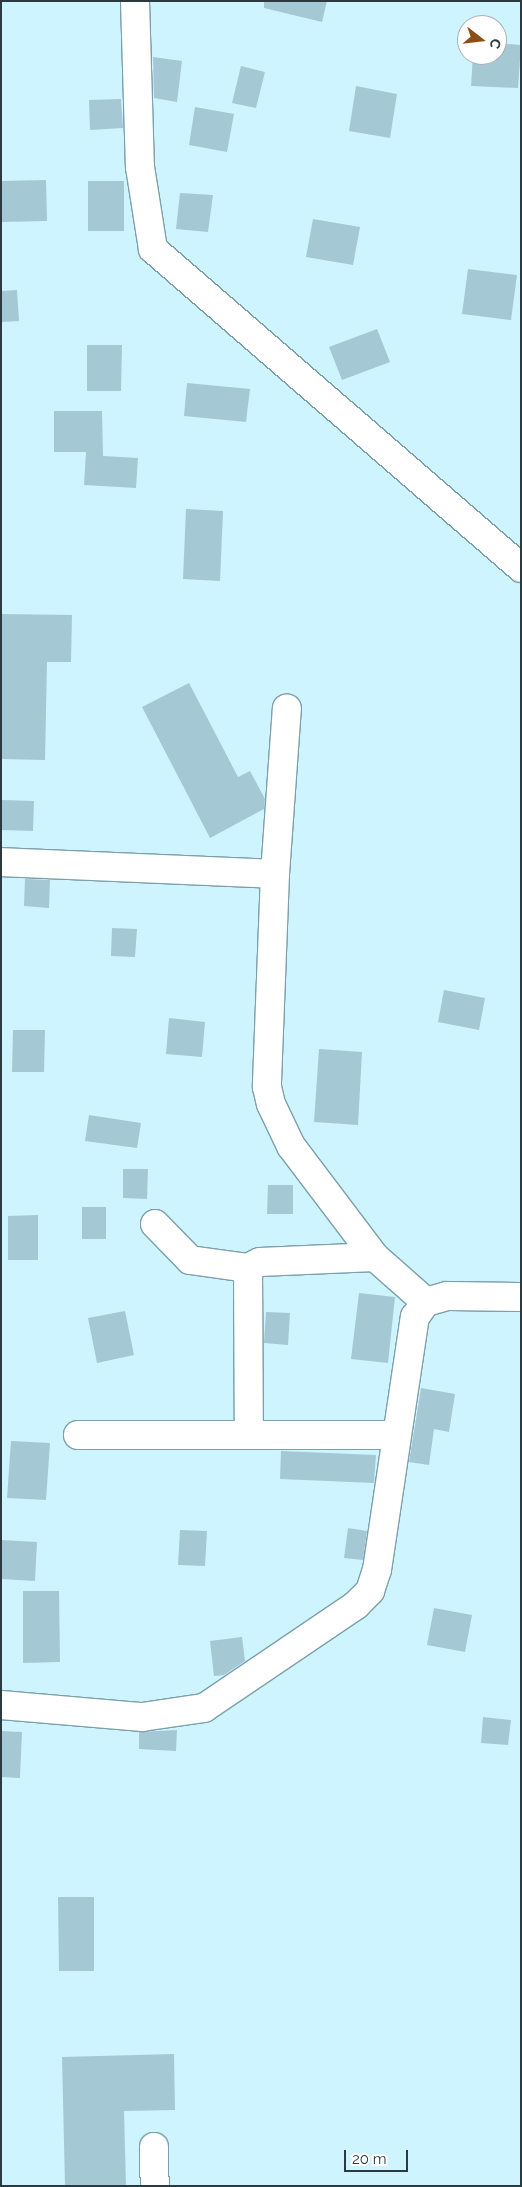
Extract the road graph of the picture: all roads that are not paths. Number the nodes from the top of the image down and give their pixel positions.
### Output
1 (135, 1) edge
2 (521, 568) edge
3 (287, 708) dead end
4 (1, 862) edge
5 (274, 874) junction
6 (155, 1224) dead end
7 (375, 1257) junction
8 (248, 1268) junction
9 (521, 1297) edge
10 (426, 1302) junction
11 (78, 1435) dead end
12 (249, 1435) junction
13 (395, 1435) junction
14 (1, 1706) edge
15 (154, 2147) dead end
16 (155, 2186) edge

1 - 2 street
3 - 5 street
4 - 5 street
5 - 7 street
6 - 8 street
7 - 8 street
7 - 10 street
8 - 12 street
9 - 10 street
10 - 13 street
11 - 12 street
12 - 13 street
13 - 14 street
15 - 16 street

